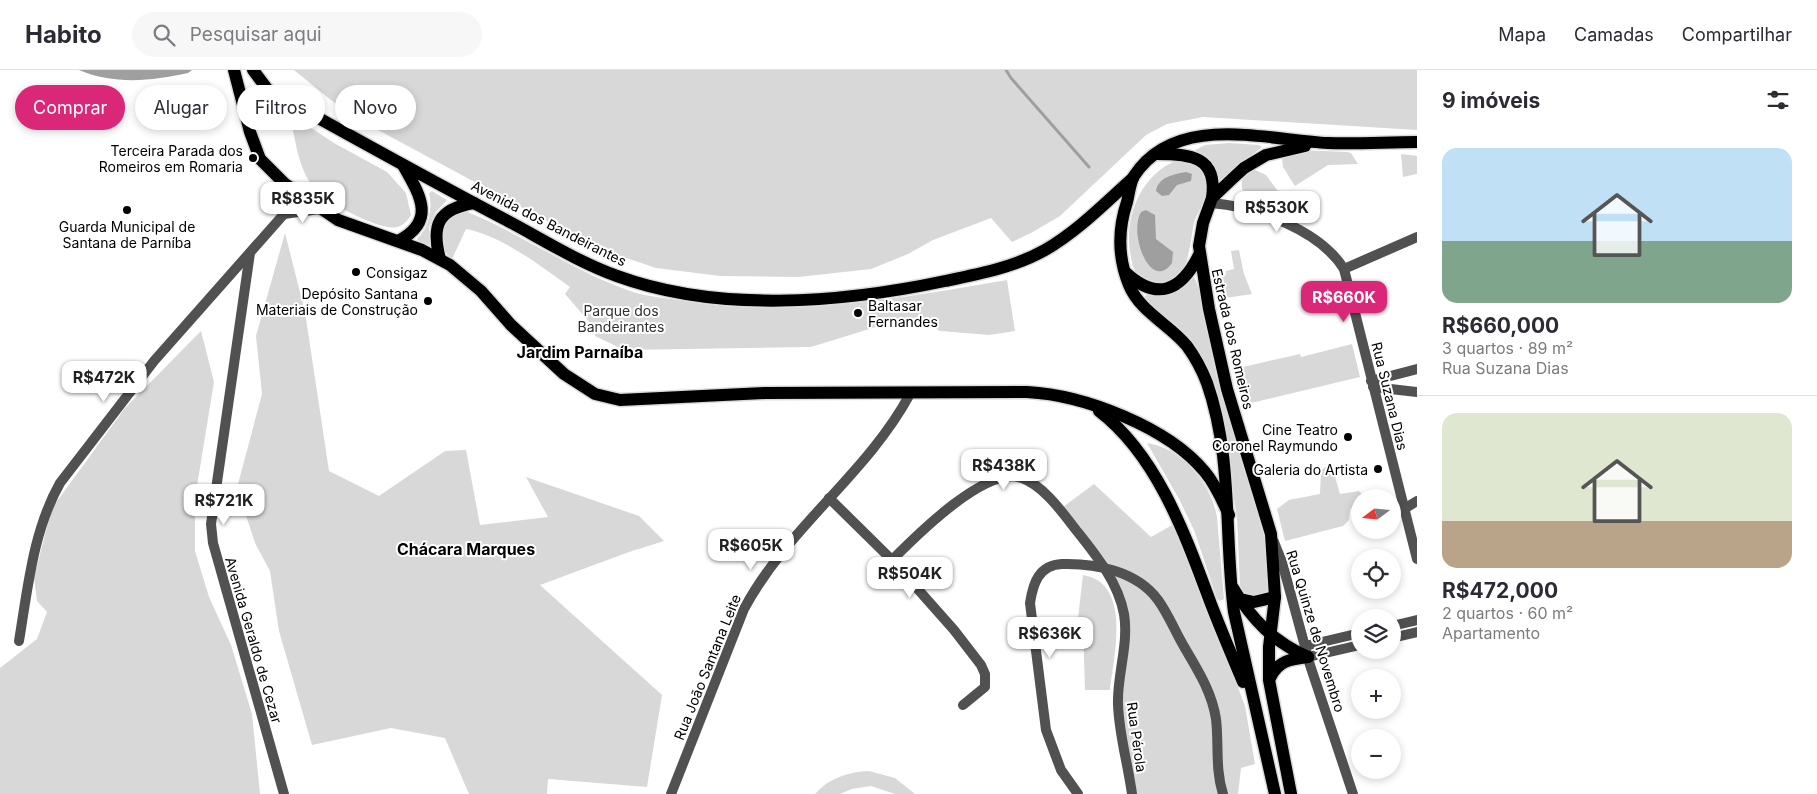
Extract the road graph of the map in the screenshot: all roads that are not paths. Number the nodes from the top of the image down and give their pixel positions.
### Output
1 (234, 70) edge
2 (253, 70) edge
3 (1417, 142) edge
4 (1329, 143) junction
5 (1157, 154) junction
6 (403, 165) junction
7 (1133, 178) junction
8 (285, 184) junction
9 (1212, 201) junction
10 (474, 203) junction
11 (319, 209) junction
12 (284, 214) junction
13 (1417, 237) edge
14 (398, 241) junction
15 (250, 253) junction
16 (1199, 255) junction
17 (440, 259) junction
18 (1344, 269) junction
19 (1125, 272) junction
20 (1417, 370) edge
21 (1372, 384) junction
22 (1417, 392) edge
23 (910, 394) junction
24 (1087, 402) junction
25 (829, 498) junction
26 (1417, 501) edge
27 (1404, 509) junction
28 (1229, 515) junction
29 (1271, 534) junction
30 (1417, 559) edge
31 (892, 560) junction
32 (1105, 568) junction
33 (1230, 584) junction
34 (1275, 597) junction
35 (1240, 599) junction
36 (1417, 620) edge
37 (1401, 624) edge
38 (1417, 632) edge
39 (1270, 636) junction
40 (1351, 636) edge
41 (1401, 636) edge
42 (19, 640) dead end
43 (1351, 646) edge
44 (1307, 651) junction
45 (1269, 680) junction
46 (963, 705) dead end
47 (1256, 712) junction
48 (284, 794) edge
49 (670, 794) edge
50 (1078, 794) edge
51 (1132, 794) edge
52 (1223, 794) edge
53 (1275, 794) edge
54 (1291, 794) edge
55 (1353, 794) edge

1 - 8 main road
2 - 6 main road, Avenida dos Bandeirantes
3 - 4 main road, Estrada dos Romeiros
4 - 5 main road, Estrada dos Romeiros
4 - 9 main road, Estrada dos Romeiros
5 - 7 main road, Estrada dos Romeiros
5 - 9 main road
6 - 10 main road, Avenida dos Bandeirantes
6 - 14 main road
7 - 10 main road, Avenida dos Bandeirantes
7 - 19 main road, Estrada dos Romeiros
8 - 11 main road
8 - 12 street
9 - 16 main road, Estrada dos Romeiros
9 - 18 street
10 - 17 main road
11 - 12 street
11 - 14 main road
12 - 15 street
13 - 18 street
14 - 17 main road
15 - 42 street
15 - 48 street, Avenida Geraldo de Cezar
16 - 19 main road
16 - 29 main road, Estrada dos Romeiros
17 - 23 main road
18 - 21 street, Rua Suzana Dias
19 - 28 main road, Estrada dos Romeiros
20 - 21 street
21 - 22 street
21 - 27 street, Rua Suzana Dias
23 - 24 main road
23 - 25 street, Rua João Santana Leite
24 - 28 main road
24 - 47 main road
25 - 31 street
25 - 49 street, Rua João Santana Leite
26 - 27 street
27 - 30 street, Rua Suzana Dias
28 - 33 main road, Estrada dos Romeiros
29 - 34 main road, Estrada dos Romeiros
29 - 44 street, Rua Quinze de Novembro
31 - 32 street, Rua Pérola
31 - 46 street
32 - 50 street
32 - 51 street, Rua Pérola
32 - 52 street
33 - 35 main road
33 - 47 main road, Estrada dos Romeiros
34 - 35 main road
34 - 39 main road, Estrada dos Romeiros
35 - 39 main road
36 - 37 street
38 - 41 street
39 - 44 main road
39 - 45 main road, Estrada dos Romeiros
40 - 44 street
43 - 44 street
44 - 45 main road
44 - 55 street, Rua Quinze de Novembro
45 - 54 main road, Estrada dos Romeiros
47 - 53 main road

